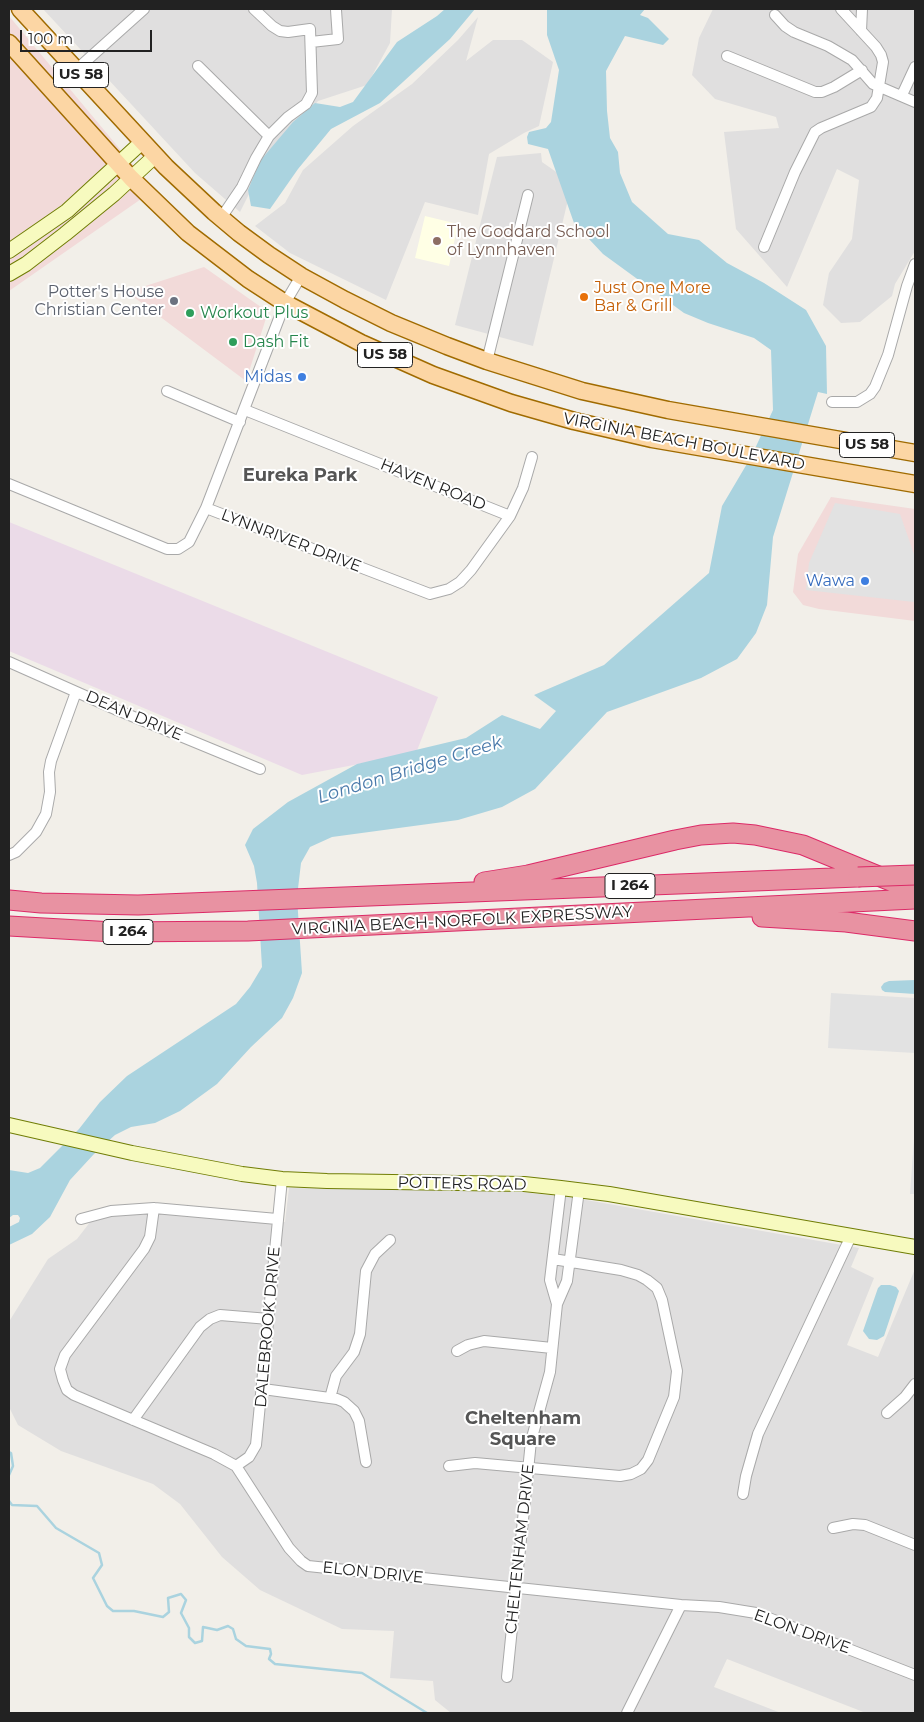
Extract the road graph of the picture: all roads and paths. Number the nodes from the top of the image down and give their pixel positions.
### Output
1 (20, 9) edge
2 (144, 9) edge
3 (254, 9) edge
4 (841, 9) edge
5 (862, 9) edge
6 (336, 10) dead end
7 (775, 15) dead end
8 (861, 31) junction
9 (311, 42) junction
10 (9, 43) edge
11 (727, 56) dead end
12 (198, 66) dead end
13 (915, 68) edge
14 (76, 70) junction
15 (862, 70) junction
16 (879, 88) junction
17 (902, 95) junction
18 (915, 102) edge
19 (269, 136) junction
20 (142, 142) junction
21 (155, 156) junction
22 (118, 164) junction
23 (131, 178) junction
24 (528, 195) dead end
25 (220, 218) junction
26 (764, 247) dead end
27 (9, 251) edge
28 (915, 264) edge
29 (9, 274) edge
30 (301, 276) junction
31 (285, 303) junction
32 (488, 361) junction
33 (167, 391) dead end
34 (832, 402) dead end
35 (245, 410) junction
36 (240, 422) junction
37 (915, 453) edge
38 (532, 457) dead end
39 (9, 484) edge
40 (915, 484) edge
41 (206, 508) junction
42 (510, 516) junction
43 (9, 662) edge
44 (76, 692) junction
45 (260, 769) dead end
46 (9, 854) edge
47 (915, 875) edge
48 (402, 896) junction
49 (914, 897) edge
50 (9, 900) edge
51 (691, 910) junction
52 (9, 926) edge
53 (915, 931) edge
54 (9, 1125) edge
55 (282, 1179) junction
56 (561, 1188) junction
57 (579, 1190) junction
58 (154, 1208) junction
59 (81, 1219) dead end
60 (277, 1219) junction
61 (851, 1236) junction
62 (390, 1240) dead end
63 (915, 1247) edge
64 (553, 1259) junction
65 (569, 1262) junction
66 (556, 1304) junction
67 (269, 1319) junction
68 (552, 1348) junction
69 (457, 1350) dead end
70 (915, 1384) edge
71 (263, 1389) junction
72 (330, 1398) junction
73 (887, 1413) dead end
74 (133, 1420) junction
75 (366, 1462) dead end
76 (236, 1466) junction
77 (449, 1466) dead end
78 (529, 1467) junction
79 (743, 1494) dead end
80 (833, 1528) dead end
81 (915, 1545) edge
82 (516, 1587) junction
83 (681, 1605) junction
84 (915, 1676) edge
85 (507, 1677) dead end
86 (627, 1713) edge

1 - 14 main road, VIRGINIA BEACH BOULEVARD / US 58
2 - 14 street
3 - 9 street
4 - 8 street
5 - 8 street
6 - 9 street
7 - 15 street
8 - 16 street
9 - 19 street
10 - 22 main road, VIRGINIA BEACH BOULEVARD / US 58
11 - 15 street
12 - 19 street
13 - 17 street
14 - 20 main road, VIRGINIA BEACH BOULEVARD / US 58
15 - 16 street
16 - 17 street
16 - 26 street
17 - 18 street
19 - 25 street
20 - 21 main road, VIRGINIA BEACH BOULEVARD / US 58
20 - 22 street
21 - 23 street
21 - 25 main road, VIRGINIA BEACH BOULEVARD / US 58
22 - 23 main road, VIRGINIA BEACH BOULEVARD / US 58
22 - 27 street
23 - 29 street
23 - 31 main road, VIRGINIA BEACH BOULEVARD / US 58
24 - 32 street
25 - 30 main road, VIRGINIA BEACH BOULEVARD / US 58
28 - 34 street
30 - 31 street
30 - 32 main road, VIRGINIA BEACH BOULEVARD / US 58
31 - 35 street
31 - 40 main road, VIRGINIA BEACH BOULEVARD / US 58
32 - 37 main road, VIRGINIA BEACH BOULEVARD / US 58
33 - 36 street
35 - 36 street
35 - 42 street, HAVEN ROAD
36 - 41 street
38 - 42 street, LYNNRIVER DRIVE
39 - 41 street, LYNNRIVER DRIVE
41 - 42 street, LYNNRIVER DRIVE
43 - 44 street, DEAN DRIVE
44 - 45 street, DEAN DRIVE
44 - 46 street
47 - 48 highway, VIRGINIA BEACH-NORFOLK EXPRESSWAY / I 264, bridge
48 - 49 highway
48 - 50 highway, VIRGINIA BEACH-NORFOLK EXPRESSWAY / I 264
49 - 51 highway, VIRGINIA BEACH-NORFOLK EXPRESSWAY / I 264
51 - 52 highway, VIRGINIA BEACH-NORFOLK EXPRESSWAY / I 264
51 - 53 highway
54 - 55 street, POTTERS ROAD
55 - 56 street, POTTERS ROAD
55 - 60 street, DALEBROOK DRIVE
56 - 57 street, POTTERS ROAD
56 - 64 street, CHELTENHAM DRIVE
57 - 61 street, POTTERS ROAD
57 - 65 street, CHELTENHAM DRIVE
58 - 59 street
58 - 60 street
58 - 74 street, ELON DRIVE
60 - 67 street, DALEBROOK DRIVE
61 - 63 street, POTTERS ROAD
61 - 79 street
62 - 72 street
64 - 65 street
64 - 66 street, CHELTENHAM DRIVE
65 - 66 street, CHELTENHAM DRIVE
65 - 78 street
66 - 68 street, CHELTENHAM DRIVE
67 - 71 street, DALEBROOK DRIVE
67 - 74 street
68 - 69 street
68 - 78 street, CHELTENHAM DRIVE
70 - 73 street
71 - 72 street
71 - 76 street, DALEBROOK DRIVE
72 - 75 street
74 - 76 street, ELON DRIVE
76 - 82 street, ELON DRIVE
77 - 78 street
78 - 82 street, CHELTENHAM DRIVE
80 - 81 street
82 - 83 street, ELON DRIVE
82 - 85 street, CHELTENHAM DRIVE
83 - 84 street, ELON DRIVE
83 - 86 street

